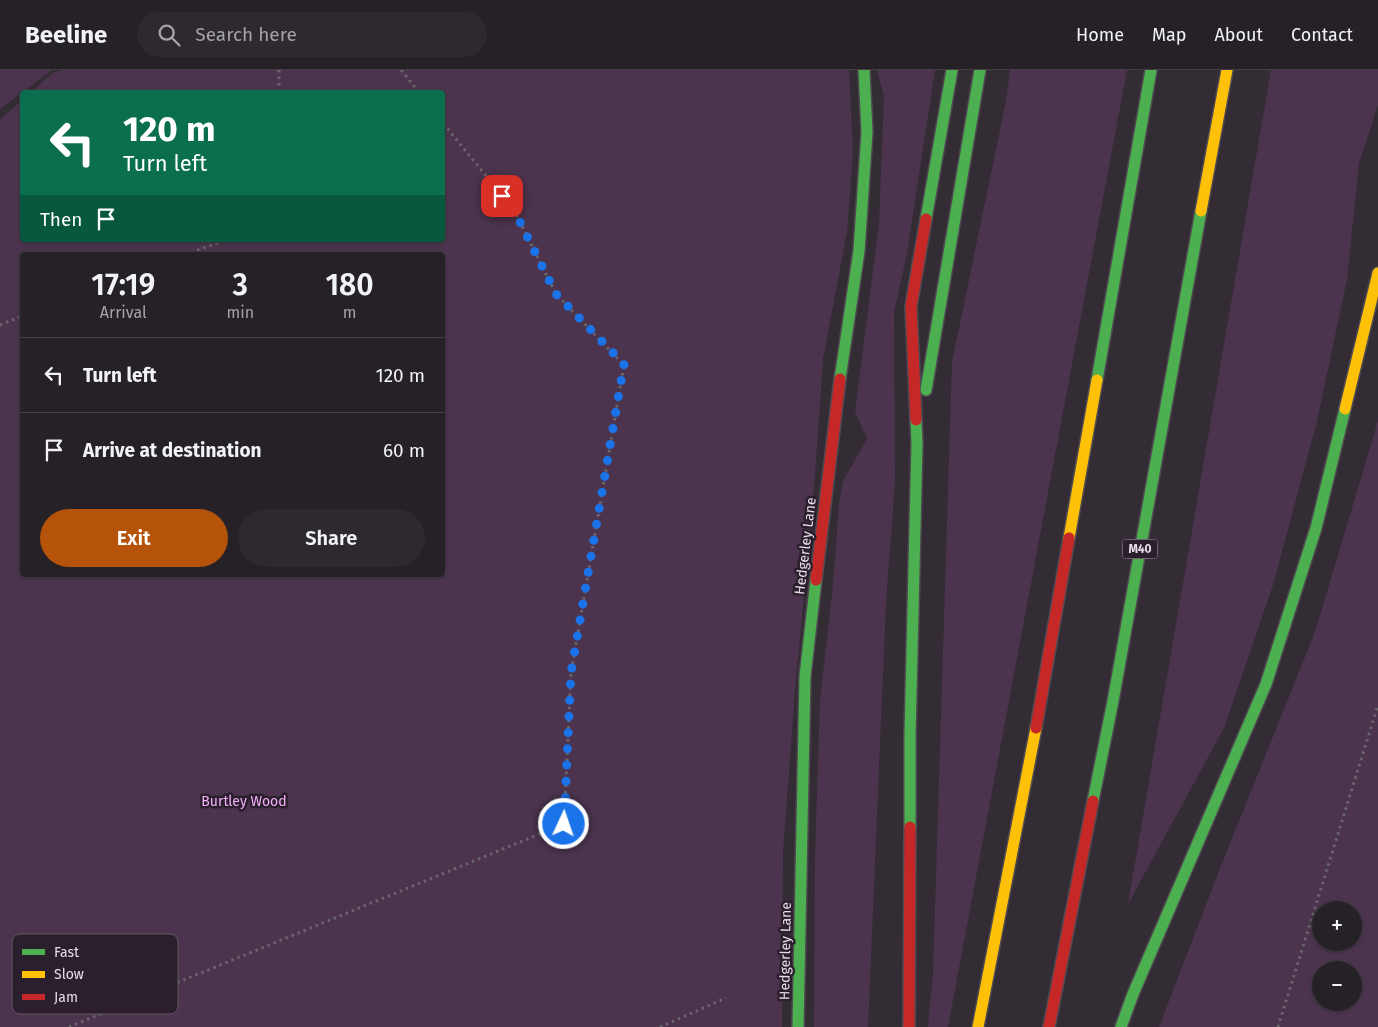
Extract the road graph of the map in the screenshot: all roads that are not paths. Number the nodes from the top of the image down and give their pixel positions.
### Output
1 (864, 70) edge
2 (952, 70) edge
3 (980, 70) edge
4 (1151, 70) edge
5 (1227, 70) edge
6 (1378, 273) edge
7 (917, 444) junction
8 (798, 1027) edge
9 (910, 1027) edge
10 (978, 1027) edge
11 (1049, 1027) edge
12 (1121, 1027) edge

1 - 8 main road, Hedgerley Lane
2 - 7 main road
3 - 7 main road
4 - 10 main road
5 - 11 main road, M40
6 - 12 main road
7 - 9 main road

